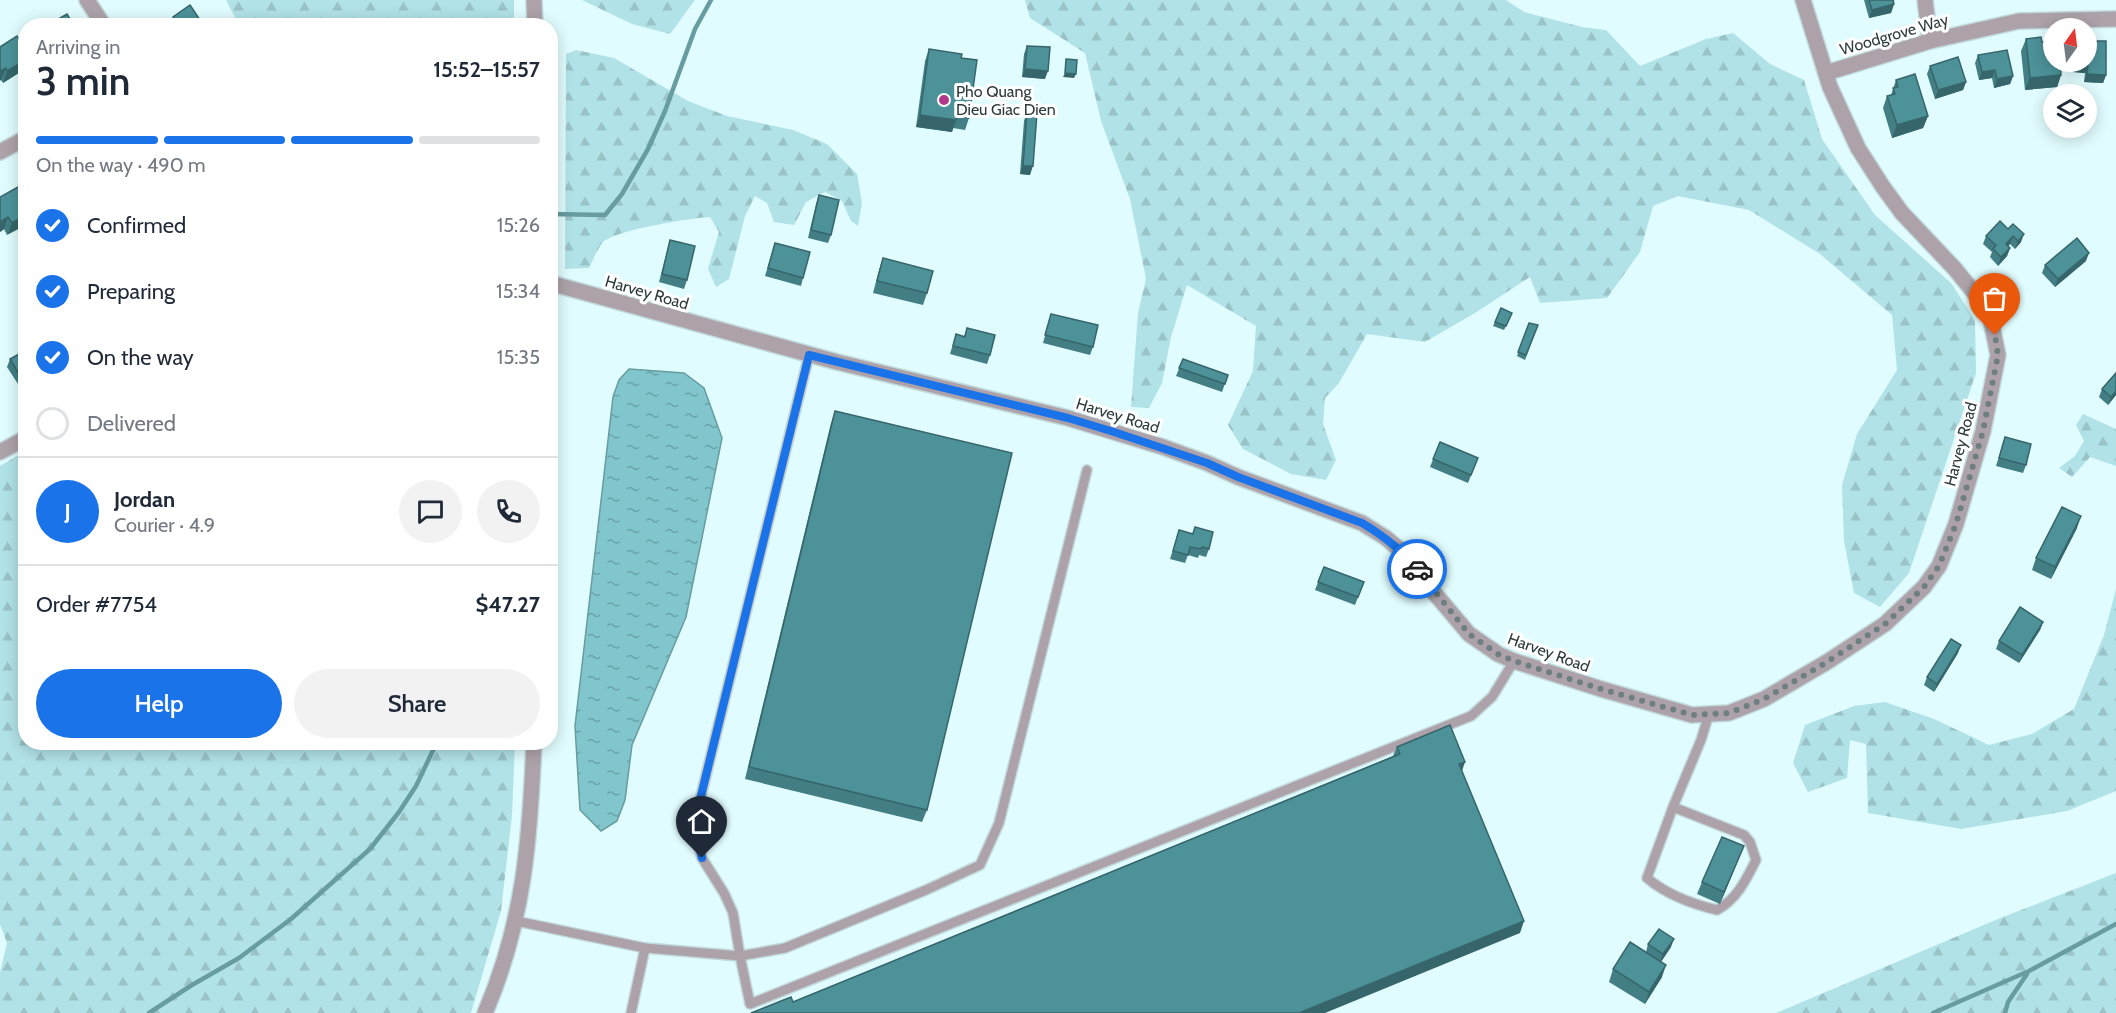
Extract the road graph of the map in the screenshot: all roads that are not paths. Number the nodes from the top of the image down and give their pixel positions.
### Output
1 (87, 0) edge
2 (534, 0) edge
3 (1803, 0) edge
4 (1925, 0) edge
5 (99, 18) edge
6 (535, 18) edge
7 (2116, 19) edge
8 (1930, 41) junction
9 (1826, 73) junction
10 (18, 142) edge
11 (0, 152) edge
12 (558, 285) edge
13 (809, 355) junction
14 (18, 442) edge
15 (0, 452) edge
16 (1087, 470) dead end
17 (1514, 661) junction
18 (1709, 714) junction
19 (534, 750) edge
20 (1673, 807) junction
21 (516, 921) junction
22 (645, 948) junction
23 (740, 956) junction
24 (485, 1013) edge
25 (631, 1013) edge

1 - 5 street
2 - 6 street
3 - 9 street, Harvey Road
4 - 8 street
7 - 8 street, Woodgrove Way
8 - 9 street, Woodgrove Way
9 - 18 street, Harvey Road
10 - 11 street
12 - 13 street, Harvey Road
13 - 17 street, Harvey Road
13 - 23 lane
14 - 15 street
16 - 23 lane
17 - 18 street, Harvey Road
17 - 23 lane
18 - 20 lane
19 - 21 street
20 - 20 lane
21 - 22 lane
21 - 24 street
22 - 23 lane
22 - 25 lane

